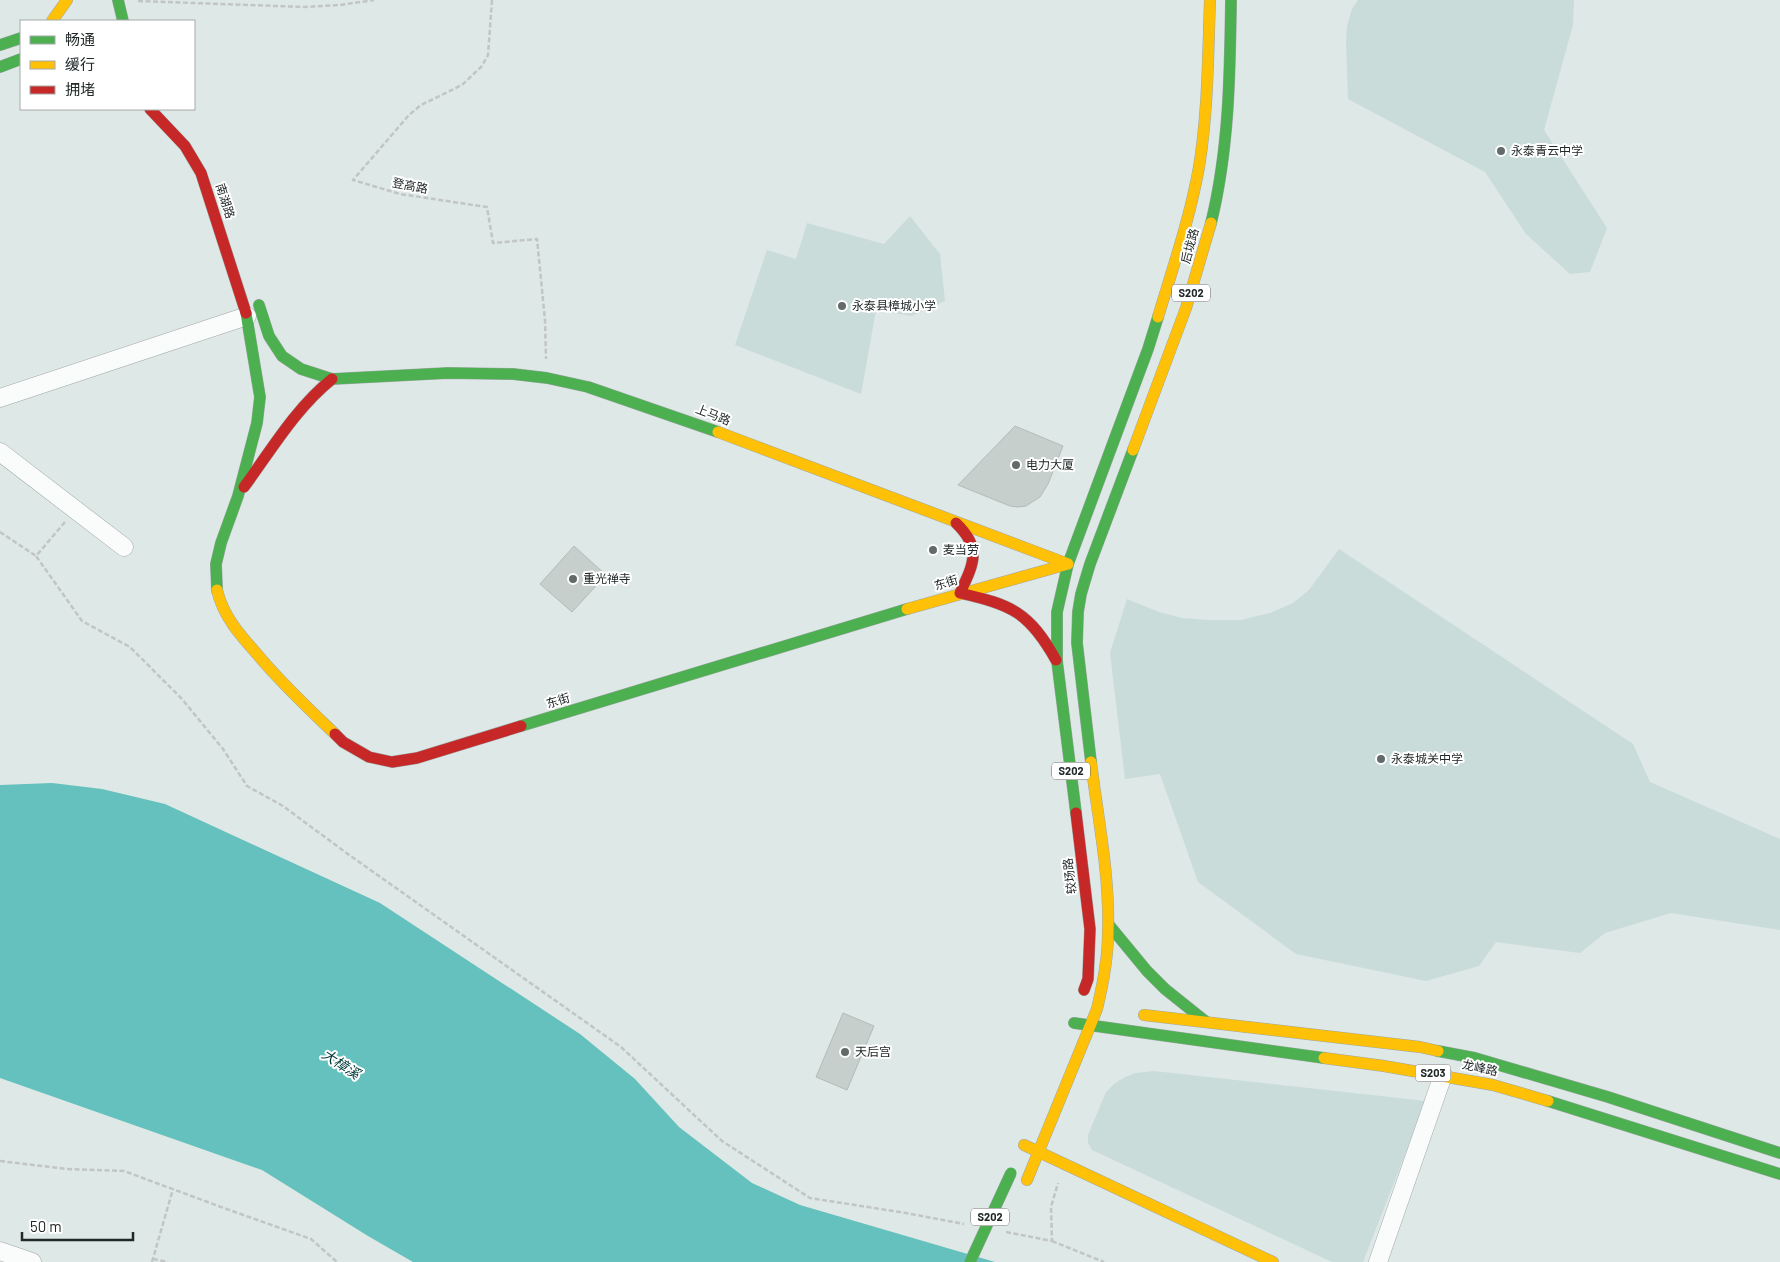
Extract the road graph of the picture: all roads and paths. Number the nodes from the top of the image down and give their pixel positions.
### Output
1 (118, 0) edge
2 (374, 0) edge
3 (492, 0) edge
4 (1210, 0) edge
5 (1230, 0) edge
6 (66, 1) edge
7 (67, 15) dead end
8 (53, 20) edge
9 (123, 20) edge
10 (20, 38) edge
11 (0, 45) edge
12 (20, 59) edge
13 (0, 67) edge
14 (151, 110) edge
15 (254, 290) dead end
16 (248, 316) junction
17 (547, 378) junction
18 (332, 380) junction
19 (0, 398) edge
20 (0, 452) edge
21 (238, 496) junction
22 (75, 509) junction
23 (956, 523) junction
24 (0, 532) edge
25 (124, 547) dead end
26 (36, 556) junction
27 (1068, 564) junction
28 (1088, 572) junction
29 (960, 593) junction
30 (1057, 661) junction
31 (1110, 925) junction
32 (1085, 1014) junction
33 (1131, 1014) dead end
34 (1206, 1022) junction
35 (1091, 1026) junction
36 (1444, 1075) junction
37 (1024, 1144) dead end
38 (1780, 1152) edge
39 (1039, 1153) junction
40 (0, 1161) edge
41 (1063, 1164) junction
42 (1013, 1169) dead end
43 (1780, 1174) edge
44 (1025, 1184) dead end
45 (173, 1189) junction
46 (964, 1224) dead end
47 (1003, 1232) dead end
48 (1052, 1241) junction
49 (0, 1251) edge
50 (152, 1260) edge
51 (32, 1262) edge
52 (168, 1262) edge
53 (337, 1262) edge
54 (970, 1262) edge
55 (1104, 1262) edge
56 (1273, 1262) edge
57 (1378, 1262) edge

1 - 2 path
1 - 9 main road
3 - 17 path, 登高路
4 - 27 main road, 后垅路 / S202
5 - 28 main road, 后垅路 / S202
6 - 7 main road
6 - 8 main road
10 - 11 main road
12 - 13 main road
14 - 16 main road, 南湖路
15 - 18 main road
16 - 19 street
16 - 21 main road, 南湖路
17 - 18 main road, 上马路
17 - 23 main road, 上马路
18 - 21 main road
20 - 22 street
21 - 29 main road, 东街
22 - 25 street
22 - 26 path
23 - 27 main road, 上马路
23 - 29 main road
24 - 26 path
26 - 46 path
27 - 28 main road, 上马路
27 - 29 main road, 东街
27 - 30 main road, 较场路 / S202
28 - 31 main road, 较场路 / S202
29 - 30 main road
30 - 32 main road, 较场路 / S202
31 - 32 main road, 较场路 / S202
31 - 34 main road
32 - 35 main road, 较场路 / S202
32 - 35 main road, 龙峰路 / S203
33 - 34 main road, 龙峰路 / S203
34 - 38 main road, 龙峰路 / S203
35 - 36 main road, 龙峰路 / S203
35 - 39 main road, 较场路 / S202
36 - 43 main road, 龙峰路 / S203
36 - 57 street
37 - 39 main road
39 - 41 main road
39 - 44 main road, 较场路 / S202
40 - 45 path
41 - 48 path
41 - 56 main road
42 - 54 main road, S202, bridge
45 - 50 path
45 - 53 path
47 - 48 path
48 - 55 path
49 - 51 street
50 - 52 path

